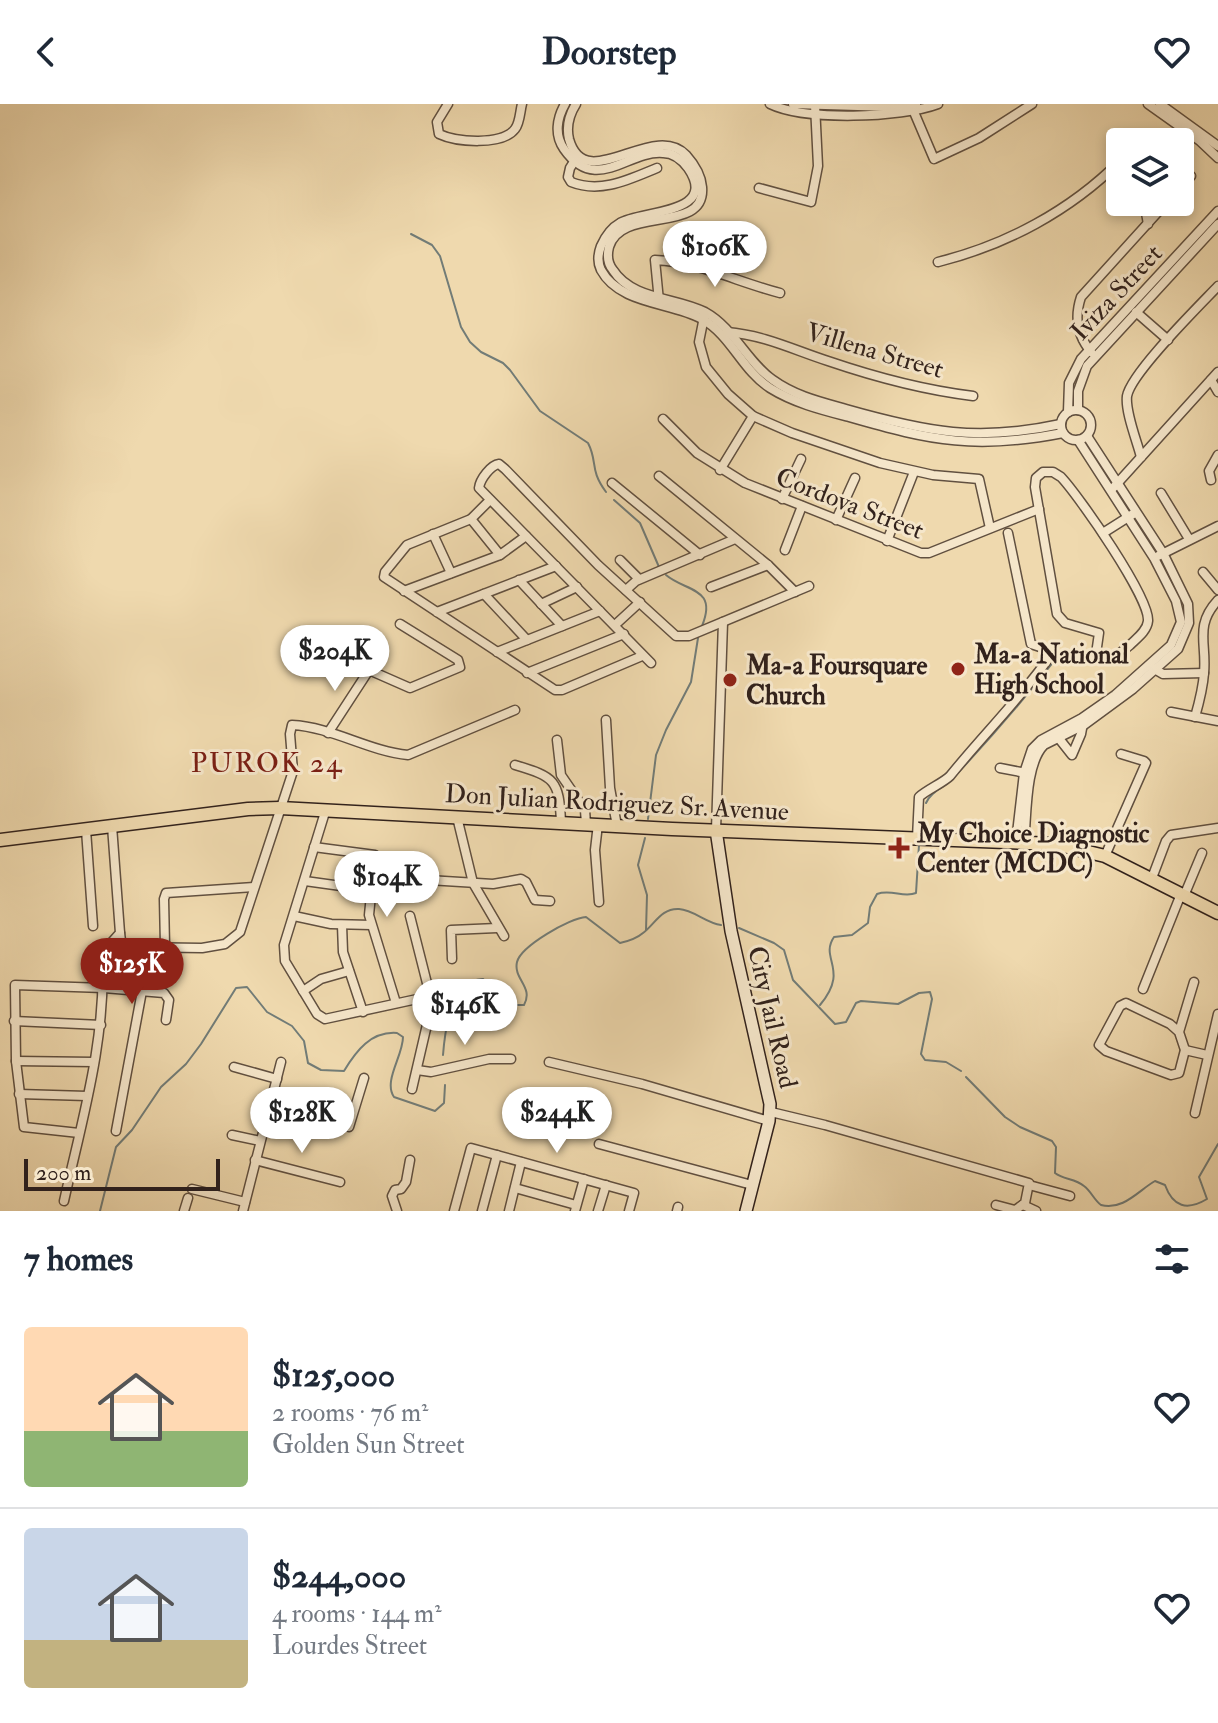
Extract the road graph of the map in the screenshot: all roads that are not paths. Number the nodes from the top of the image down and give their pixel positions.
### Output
1 (448, 104) edge
2 (522, 104) edge
3 (565, 104) edge
4 (576, 104) edge
5 (770, 104) edge
6 (793, 104) edge
7 (938, 104) edge
8 (1032, 104) edge
9 (1148, 104) edge
10 (1160, 104) edge
11 (913, 107) edge
12 (858, 108) edge
13 (815, 110) edge
14 (1218, 146) edge
15 (577, 158) junction
16 (1218, 158) edge
17 (657, 168) dead end
18 (1106, 173) edge
19 (759, 188) dead end
20 (1218, 211) edge
21 (1147, 216) edge
22 (1155, 216) edge
23 (1148, 224) junction
24 (1218, 224) edge
25 (938, 262) dead end
26 (1218, 286) edge
27 (780, 293) dead end
28 (659, 301) junction
29 (1134, 310) junction
30 (704, 316) junction
31 (719, 332) junction
32 (729, 332) junction
33 (1168, 340) junction
34 (1092, 353) junction
35 (1218, 372) edge
36 (1211, 380) junction
37 (1218, 392) edge
38 (973, 396) dead end
39 (1078, 410) junction
40 (1068, 412) junction
41 (753, 416) junction
42 (663, 419) dead end
43 (1062, 428) junction
44 (1082, 438) junction
45 (1218, 455) edge
46 (1141, 457) junction
47 (801, 459) dead end
48 (720, 470) junction
49 (914, 472) junction
50 (659, 476) dead end
51 (855, 478) dead end
52 (1211, 480) dead end
53 (612, 483) dead end
54 (1115, 487) junction
55 (1161, 493) dead end
56 (782, 499) junction
57 (490, 500) junction
58 (802, 506) junction
59 (1039, 509) junction
60 (1133, 514) junction
61 (471, 519) junction
62 (836, 520) junction
63 (1218, 526) edge
64 (990, 528) junction
65 (1008, 533) dead end
66 (1103, 533) junction
67 (433, 534) junction
68 (526, 536) junction
69 (735, 539) junction
70 (1189, 539) junction
71 (887, 541) junction
72 (785, 550) dead end
73 (500, 555) junction
74 (700, 555) junction
75 (1158, 556) junction
76 (620, 560) dead end
77 (768, 565) junction
78 (556, 566) junction
79 (1203, 572) dead end
80 (451, 573) junction
81 (639, 579) junction
82 (519, 580) junction
83 (809, 586) dead end
84 (577, 587) junction
85 (711, 587) dead end
86 (626, 590) junction
87 (1218, 590) edge
88 (404, 591) junction
89 (795, 592) junction
90 (484, 594) junction
91 (1218, 600) edge
92 (640, 602) junction
93 (541, 604) junction
94 (600, 611) junction
95 (437, 612) junction
96 (723, 622) junction
97 (400, 624) dead end
98 (615, 625) junction
99 (562, 626) junction
100 (624, 634) junction
101 (527, 640) junction
102 (497, 652) junction
103 (642, 656) junction
104 (651, 663) dead end
105 (1152, 668) junction
106 (527, 673) junction
107 (1204, 673) junction
108 (515, 710) dead end
109 (1171, 712) dead end
110 (1195, 717) junction
111 (606, 720) dead end
112 (1218, 721) edge
113 (1083, 722) junction
114 (328, 733) junction
115 (1056, 735) junction
116 (557, 740) dead end
117 (1121, 754) dead end
118 (515, 765) dead end
119 (1000, 768) dead end
120 (1028, 774) junction
121 (280, 808) junction
122 (326, 809) junction
123 (457, 817) junction
124 (561, 822) junction
125 (592, 824) junction
126 (112, 826) junction
127 (617, 826) junction
128 (1218, 828) edge
129 (86, 830) junction
130 (716, 830) junction
131 (917, 838) junction
132 (0, 840) edge
133 (1020, 842) junction
134 (314, 847) junction
135 (1202, 853) dead end
136 (1105, 856) junction
137 (396, 878) dead end
138 (1152, 878) junction
139 (305, 881) junction
140 (473, 883) junction
141 (254, 887) junction
142 (370, 890) junction
143 (1182, 895) junction
144 (550, 901) dead end
145 (599, 902) dead end
146 (1218, 913) edge
147 (294, 916) junction
148 (410, 916) dead end
149 (342, 925) junction
150 (371, 925) junction
151 (93, 926) dead end
152 (497, 928) junction
153 (120, 933) junction
154 (504, 936) dead end
155 (165, 946) junction
156 (452, 959) dead end
157 (349, 971) junction
158 (1194, 982) dead end
159 (104, 988) junction
160 (1143, 989) dead end
161 (142, 991) junction
162 (303, 991) junction
163 (431, 996) junction
164 (396, 1003) junction
165 (363, 1012) junction
166 (1218, 1014) edge
167 (166, 1020) dead end
168 (14, 1021) junction
169 (101, 1025) junction
170 (1179, 1032) junction
171 (1185, 1050) junction
172 (1207, 1055) junction
173 (511, 1059) dead end
174 (16, 1061) junction
175 (94, 1062) junction
176 (281, 1062) dead end
177 (549, 1062) dead end
178 (234, 1067) dead end
179 (417, 1070) junction
180 (364, 1078) dead end
181 (277, 1079) junction
182 (412, 1089) dead end
183 (19, 1094) junction
184 (87, 1096) junction
185 (269, 1109) junction
186 (1195, 1113) dead end
187 (770, 1117) junction
188 (116, 1131) dead end
189 (79, 1133) junction
190 (232, 1135) dead end
191 (260, 1141) junction
192 (599, 1144) dead end
193 (497, 1155) junction
194 (255, 1160) junction
195 (410, 1160) dead end
196 (521, 1162) junction
197 (584, 1179) junction
198 (340, 1182) dead end
199 (606, 1185) junction
200 (752, 1185) junction
201 (1029, 1185) junction
202 (515, 1188) junction
203 (1070, 1196) dead end
204 (64, 1201) dead end
205 (996, 1205) dead end
206 (244, 1207) edge
207 (576, 1208) edge
208 (1017, 1209) edge
209 (184, 1211) edge
210 (397, 1211) edge
211 (454, 1211) edge
212 (482, 1211) edge
213 (509, 1211) edge
214 (598, 1211) edge
215 (629, 1211) edge
216 (746, 1211) edge
217 (1036, 1211) edge

1 - 2 street
3 - 15 street
4 - 15 street
5 - 13 street
6 - 13 street
7 - 11 street
8 - 11 street
9 - 16 street
10 - 14 street
11 - 12 street
12 - 13 street
13 - 19 street
15 - 17 street
15 - 28 street
18 - 25 street
20 - 29 street, Iviza Street
21 - 23 street
22 - 23 street
23 - 34 street
24 - 29 street, Iviza Street
26 - 33 street
27 - 28 street
28 - 30 street
29 - 33 street
29 - 34 street, Iviza Street
30 - 31 street
30 - 32 street
30 - 41 street
31 - 32 street, Villena Street
31 - 43 street
32 - 38 street, Villena Street
32 - 43 street
33 - 46 street
34 - 39 street, Iviza Street
34 - 40 street, Iviza Street
35 - 36 street
36 - 37 street
36 - 46 street
39 - 40 street
39 - 44 street
40 - 43 street
41 - 48 street
41 - 49 street
42 - 48 street, Cordova Street
43 - 44 street
44 - 54 street
45 - 52 street
46 - 54 street
47 - 56 street
48 - 56 street, Cordova Street
49 - 64 street
49 - 71 street
50 - 69 street
51 - 62 street
53 - 74 street
54 - 60 street
55 - 70 street
56 - 58 street, Cordova Street
57 - 61 street
57 - 68 street
57 - 86 street
58 - 62 street, Cordova Street
58 - 72 street
59 - 64 street, Cordova Street
59 - 66 street
59 - 66 street
60 - 66 street
60 - 75 street
61 - 67 street
61 - 73 street
62 - 71 street, Cordova Street
63 - 70 street
64 - 71 street, Cordova Street
65 - 131 street
67 - 80 street
67 - 88 street
68 - 73 street
68 - 78 street
69 - 74 street
69 - 77 street
70 - 75 street
73 - 80 street
74 - 81 street
75 - 105 street
76 - 81 street
77 - 85 street
77 - 89 street
78 - 82 street
78 - 84 street
79 - 87 street
80 - 88 street
81 - 86 street
82 - 90 street
82 - 93 street
83 - 89 street
84 - 93 street
84 - 94 street
86 - 92 street
88 - 95 street
89 - 96 street
90 - 95 street
90 - 101 street
91 - 107 street
92 - 96 street
92 - 98 street
93 - 99 street
94 - 98 street
94 - 99 street
95 - 102 street
96 - 130 street
97 - 114 street
98 - 100 street
99 - 101 street
100 - 103 street
100 - 106 street
101 - 102 street
102 - 106 street
103 - 104 street
103 - 106 street
105 - 107 street
105 - 113 street
107 - 110 street
108 - 114 street
109 - 110 street
110 - 112 street
111 - 127 street
113 - 115 street
113 - 115 street
114 - 121 street
115 - 120 street
116 - 125 street
117 - 136 street
118 - 124 street
119 - 120 street
120 - 133 street
121 - 122 main road, Don Julian Rodriguez Sr. Avenue
121 - 126 main road, Don Julian Rodriguez Sr. Avenue
121 - 141 street
122 - 123 main road, Don Julian Rodriguez Sr. Avenue
122 - 134 street
123 - 124 main road, Don Julian Rodriguez Sr. Avenue
123 - 140 street
124 - 125 main road, Don Julian Rodriguez Sr. Avenue
125 - 127 main road, Don Julian Rodriguez Sr. Avenue
125 - 145 street
126 - 129 main road, Don Julian Rodriguez Sr. Avenue
126 - 153 street
127 - 130 main road, Don Julian Rodriguez Sr. Avenue
128 - 138 street
129 - 132 main road, Don Julian Rodriguez Sr. Avenue
129 - 151 street
130 - 131 main road, Don Julian Rodriguez Sr. Avenue
130 - 187 street, City Jail Road
131 - 133 main road, Don Julian Rodriguez Sr. Avenue
133 - 136 main road, Don Julian Rodriguez Sr. Avenue
134 - 139 street
134 - 142 street
135 - 143 street
136 - 138 main road, Don Julian Rodriguez Sr. Avenue
137 - 140 street
138 - 143 main road, Don Julian Rodriguez Sr. Avenue
139 - 142 street
139 - 147 street
140 - 144 street
140 - 152 street
141 - 155 street
141 - 155 street
142 - 150 street
143 - 146 main road, Don Julian Rodriguez Sr. Avenue
143 - 160 street
147 - 149 street
147 - 162 street
148 - 163 street
149 - 150 street
149 - 157 street
150 - 164 street
152 - 154 street
152 - 156 street
153 - 155 street
153 - 159 street
157 - 162 street
157 - 165 street
158 - 170 street
159 - 161 street
159 - 168 street
159 - 169 street
161 - 167 street
161 - 188 street
162 - 165 street
163 - 164 street
163 - 179 street
164 - 165 street
166 - 172 street
168 - 169 street
168 - 174 street
169 - 175 street
170 - 171 street
170 - 171 street
171 - 172 street
172 - 186 street
173 - 179 street
174 - 175 street
174 - 183 street
175 - 184 street
176 - 181 street
177 - 187 street
178 - 181 street
179 - 182 street
180 - 185 street
181 - 185 street
183 - 184 street
183 - 189 street
184 - 189 street
185 - 191 street
187 - 200 street, City Jail Road
187 - 201 street
189 - 204 street
190 - 191 street
191 - 194 street
192 - 200 street
193 - 196 street
193 - 211 street
193 - 212 street
194 - 198 street
194 - 206 street
195 - 210 street
196 - 197 street
196 - 202 street
197 - 199 street
197 - 207 street
199 - 214 street
199 - 215 street
200 - 216 street, City Jail Road
201 - 203 street
201 - 208 street
202 - 207 street
202 - 213 street
205 - 208 street
206 - 209 street
208 - 217 street

